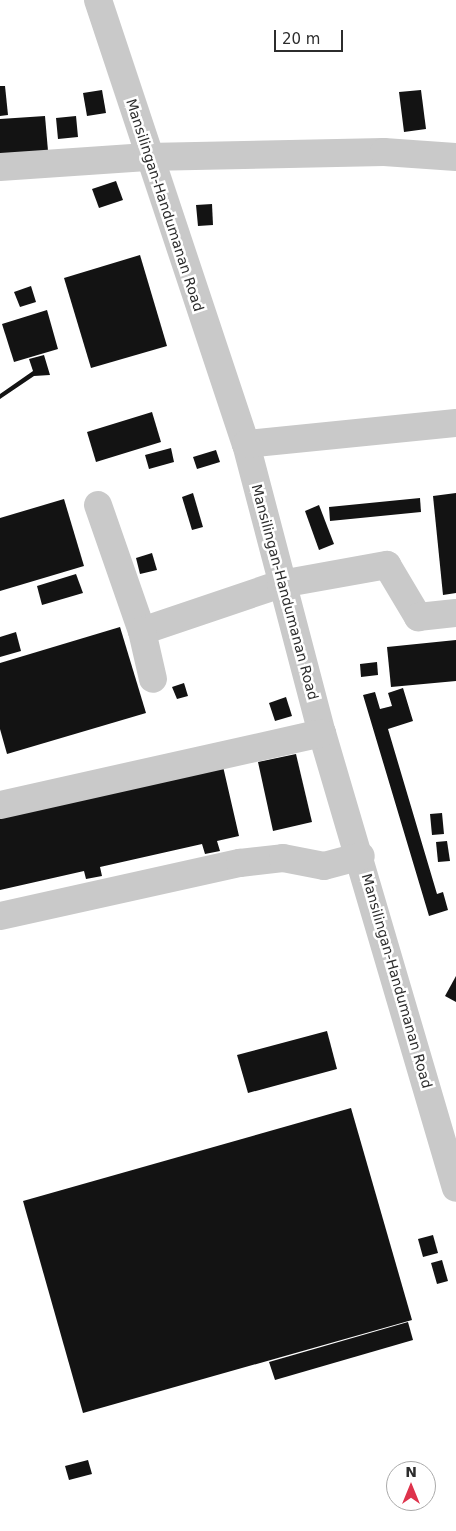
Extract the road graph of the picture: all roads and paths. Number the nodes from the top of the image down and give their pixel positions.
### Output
1 (98, 0) edge
2 (456, 157) edge
3 (148, 158) junction
4 (0, 167) edge
5 (456, 423) edge
6 (246, 444) junction
7 (98, 505) dead end
8 (281, 584) junction
9 (456, 614) edge
10 (142, 631) junction
11 (153, 679) dead end
12 (322, 733) junction
13 (0, 805) edge
14 (361, 856) junction
15 (0, 916) edge
16 (456, 1188) edge

1 - 3 street, Mansilingan-Handumanan Road
2 - 3 street
3 - 4 street
3 - 6 street, Mansilingan-Handumanan Road
5 - 6 street
6 - 8 street, Mansilingan-Handumanan Road
7 - 10 street
8 - 9 street
8 - 10 street
8 - 12 street, Mansilingan-Handumanan Road
10 - 11 street
12 - 13 street
12 - 14 street, Mansilingan-Handumanan Road
14 - 15 street
14 - 16 street, Mansilingan-Handumanan Road

